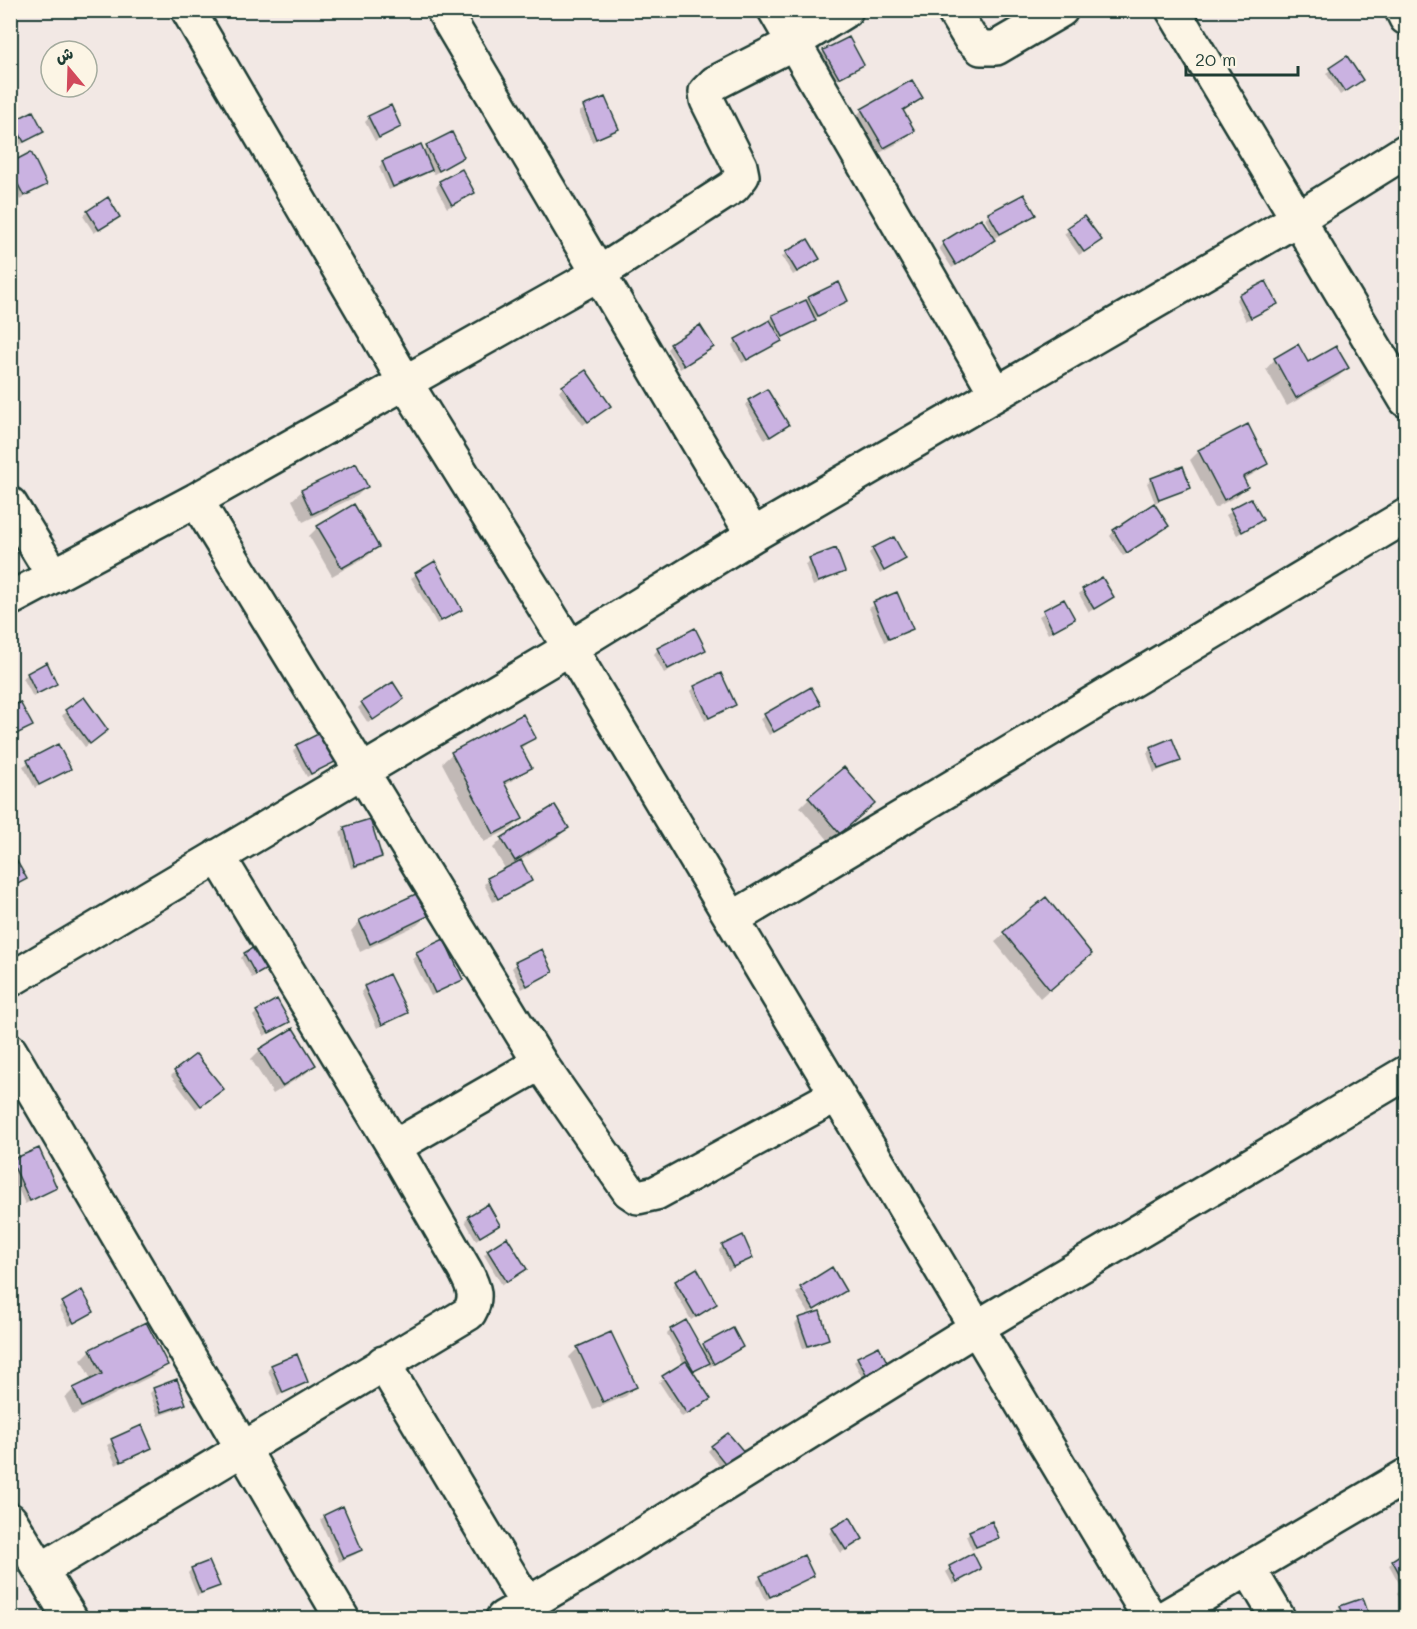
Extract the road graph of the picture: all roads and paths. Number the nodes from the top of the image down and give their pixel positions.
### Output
1 (188, 10) edge
2 (442, 10) edge
3 (775, 10) edge
4 (846, 10) edge
5 (953, 10) edge
6 (1061, 10) edge
7 (1173, 10) edge
8 (1402, 10) edge
9 (1407, 18) edge
10 (793, 43) junction
11 (1407, 151) edge
12 (1297, 219) junction
13 (598, 274) junction
14 (405, 382) junction
15 (996, 393) junction
16 (1407, 400) edge
17 (196, 500) junction
18 (10, 504) edge
19 (1407, 516) edge
20 (753, 535) junction
21 (54, 576) junction
22 (10, 599) edge
23 (570, 648) junction
24 (364, 770) junction
25 (218, 856) junction
26 (732, 919) junction
27 (10, 980) edge
28 (10, 1051) edge
29 (540, 1063) junction
30 (1407, 1073) edge
31 (836, 1095) junction
32 (394, 1147) junction
33 (976, 1328) junction
34 (383, 1363) junction
35 (240, 1448) junction
36 (1407, 1476) edge
37 (10, 1520) edge
38 (1249, 1569) junction
39 (41, 1570) junction
40 (515, 1611) edge
41 (70, 1618) edge
42 (342, 1618) edge
43 (1150, 1618) edge
44 (1164, 1618) edge
45 (1278, 1618) edge

1 - 14 street
2 - 13 street
3 - 10 street
4 - 10 street
5 - 6 street
7 - 12 street
8 - 9 street
10 - 13 street
10 - 15 street
11 - 12 street
12 - 15 street
12 - 16 street
13 - 14 street
13 - 20 street
14 - 17 street
14 - 23 street
15 - 20 street
17 - 21 street
17 - 24 street
18 - 21 street
19 - 26 street
20 - 23 street
21 - 22 street
23 - 24 street
23 - 26 street
24 - 25 street
24 - 29 street
25 - 27 street
25 - 32 street
26 - 31 street
28 - 35 street
29 - 31 street
29 - 32 street
30 - 33 street
31 - 33 street
32 - 34 street
33 - 40 street
33 - 43 street
34 - 35 street
34 - 40 street
35 - 39 street
35 - 42 street
36 - 38 street
37 - 39 street
38 - 44 street
38 - 45 street
39 - 41 street

